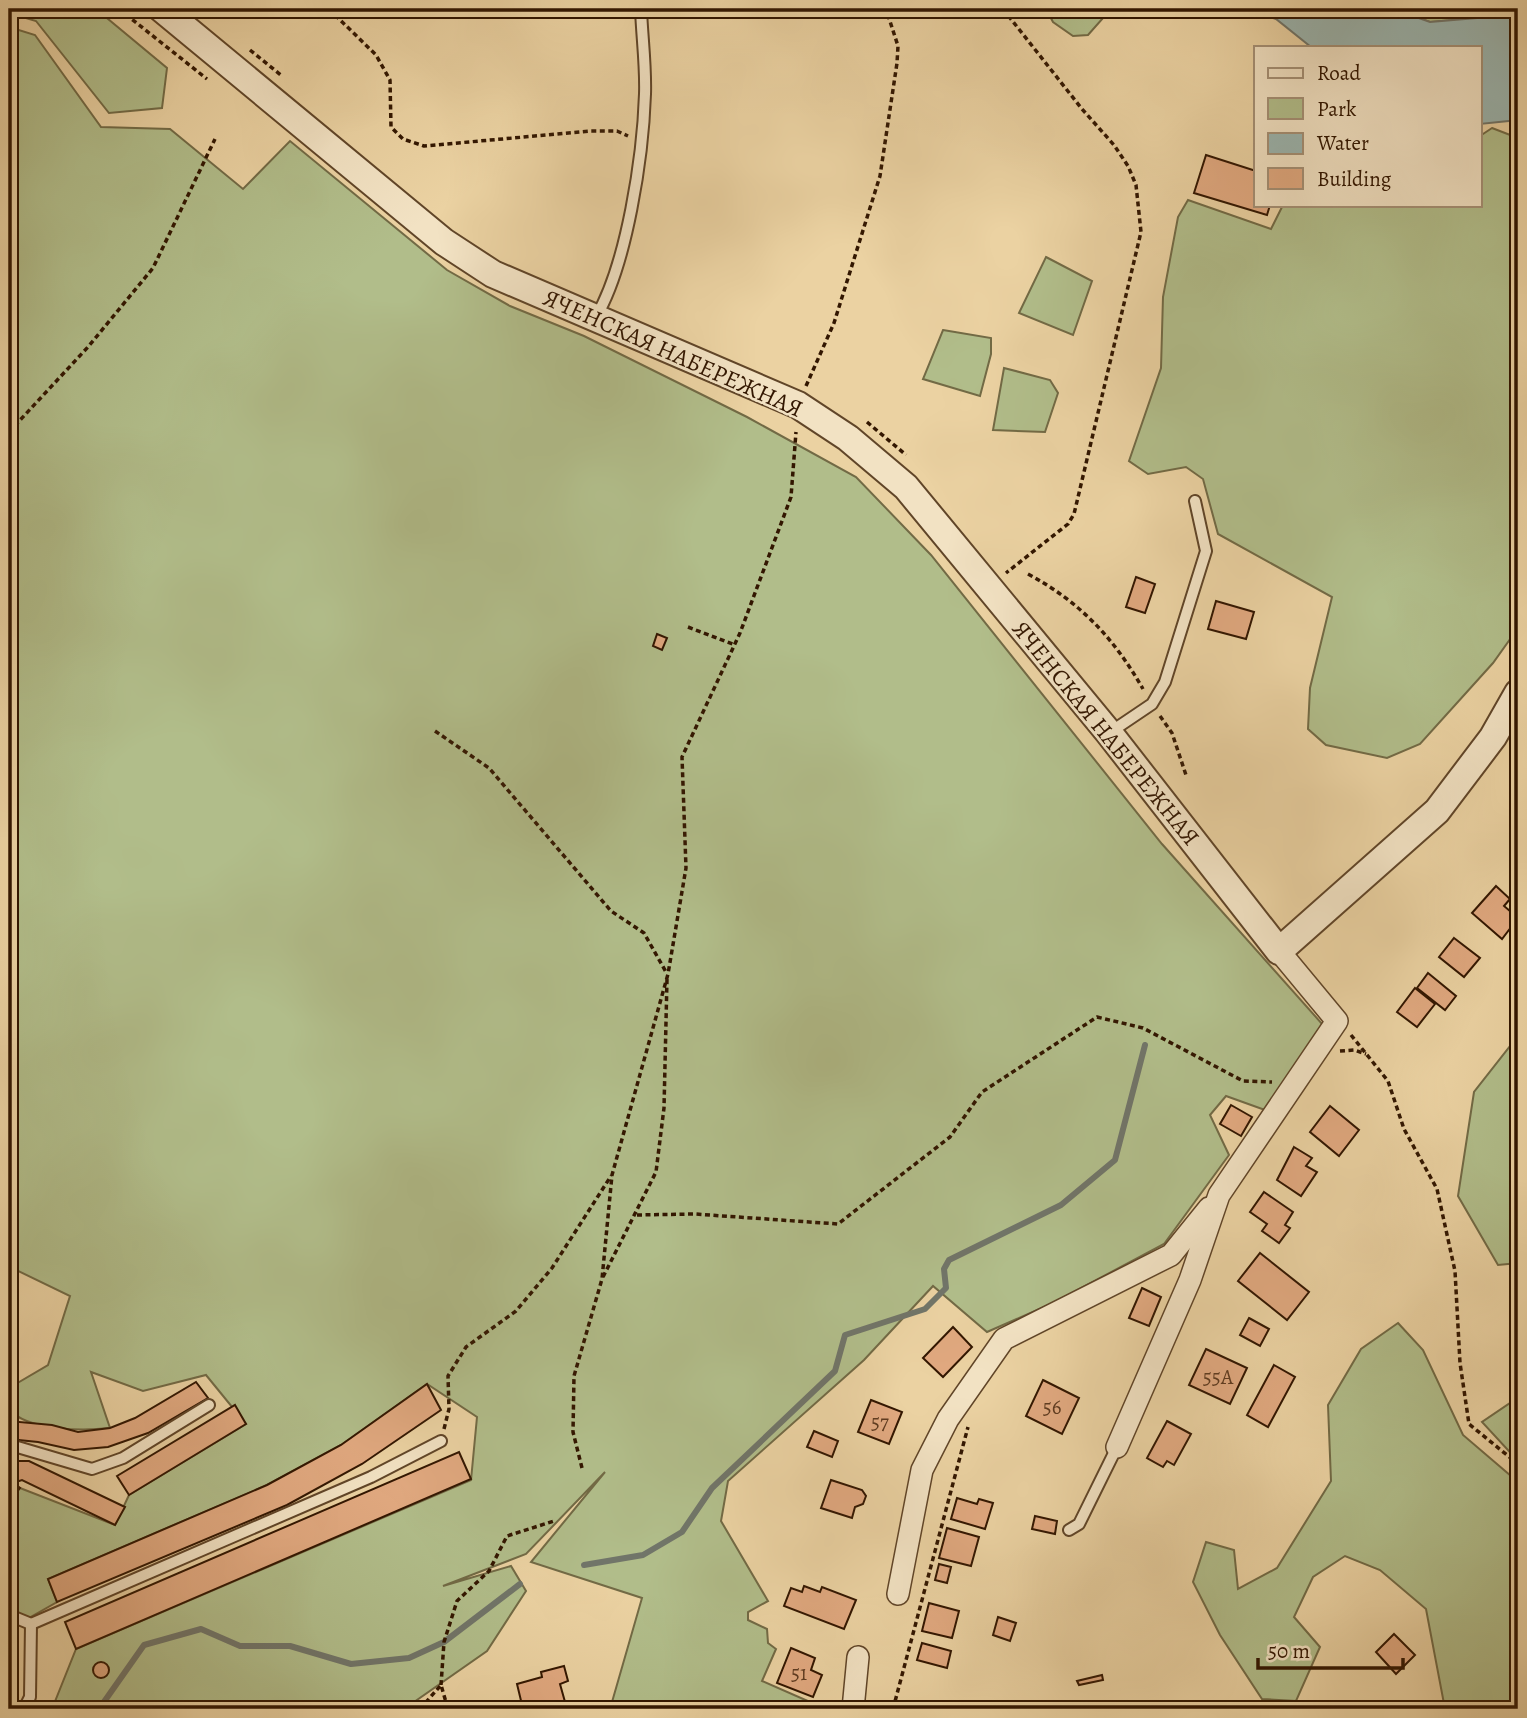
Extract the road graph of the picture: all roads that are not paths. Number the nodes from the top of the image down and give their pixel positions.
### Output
1 (162, 9) edge
2 (640, 9) edge
3 (594, 320) junction
4 (1195, 501) dead end
5 (1518, 693) edge
6 (1109, 733) junction
7 (1279, 951) junction
8 (1219, 1195) junction
9 (209, 1405) dead end
10 (441, 1441) road end
11 (1117, 1447) joint
12 (9, 1448) edge
13 (1069, 1530) dead end
14 (898, 1594) dead end
15 (9, 1615) edge
16 (31, 1624) junction
17 (858, 1657) dead end
18 (24, 1709) edge
19 (853, 1709) edge

1 - 3 street, ЯЧЕНСКАЯ НАБЕРЕЖНАЯ
2 - 3 lane
3 - 6 street, ЯЧЕНСКАЯ НАБЕРЕЖНАЯ
4 - 6 lane
5 - 7 street
6 - 7 street, ЯЧЕНСКАЯ НАБЕРЕЖНАЯ
7 - 8 street, ЯЧЕНСКАЯ НАБЕРЕЖНАЯ
8 - 11 street
8 - 14 street
9 - 12 lane
10 - 16 lane
11 - 13 lane
15 - 16 lane
16 - 18 lane
17 - 19 street

